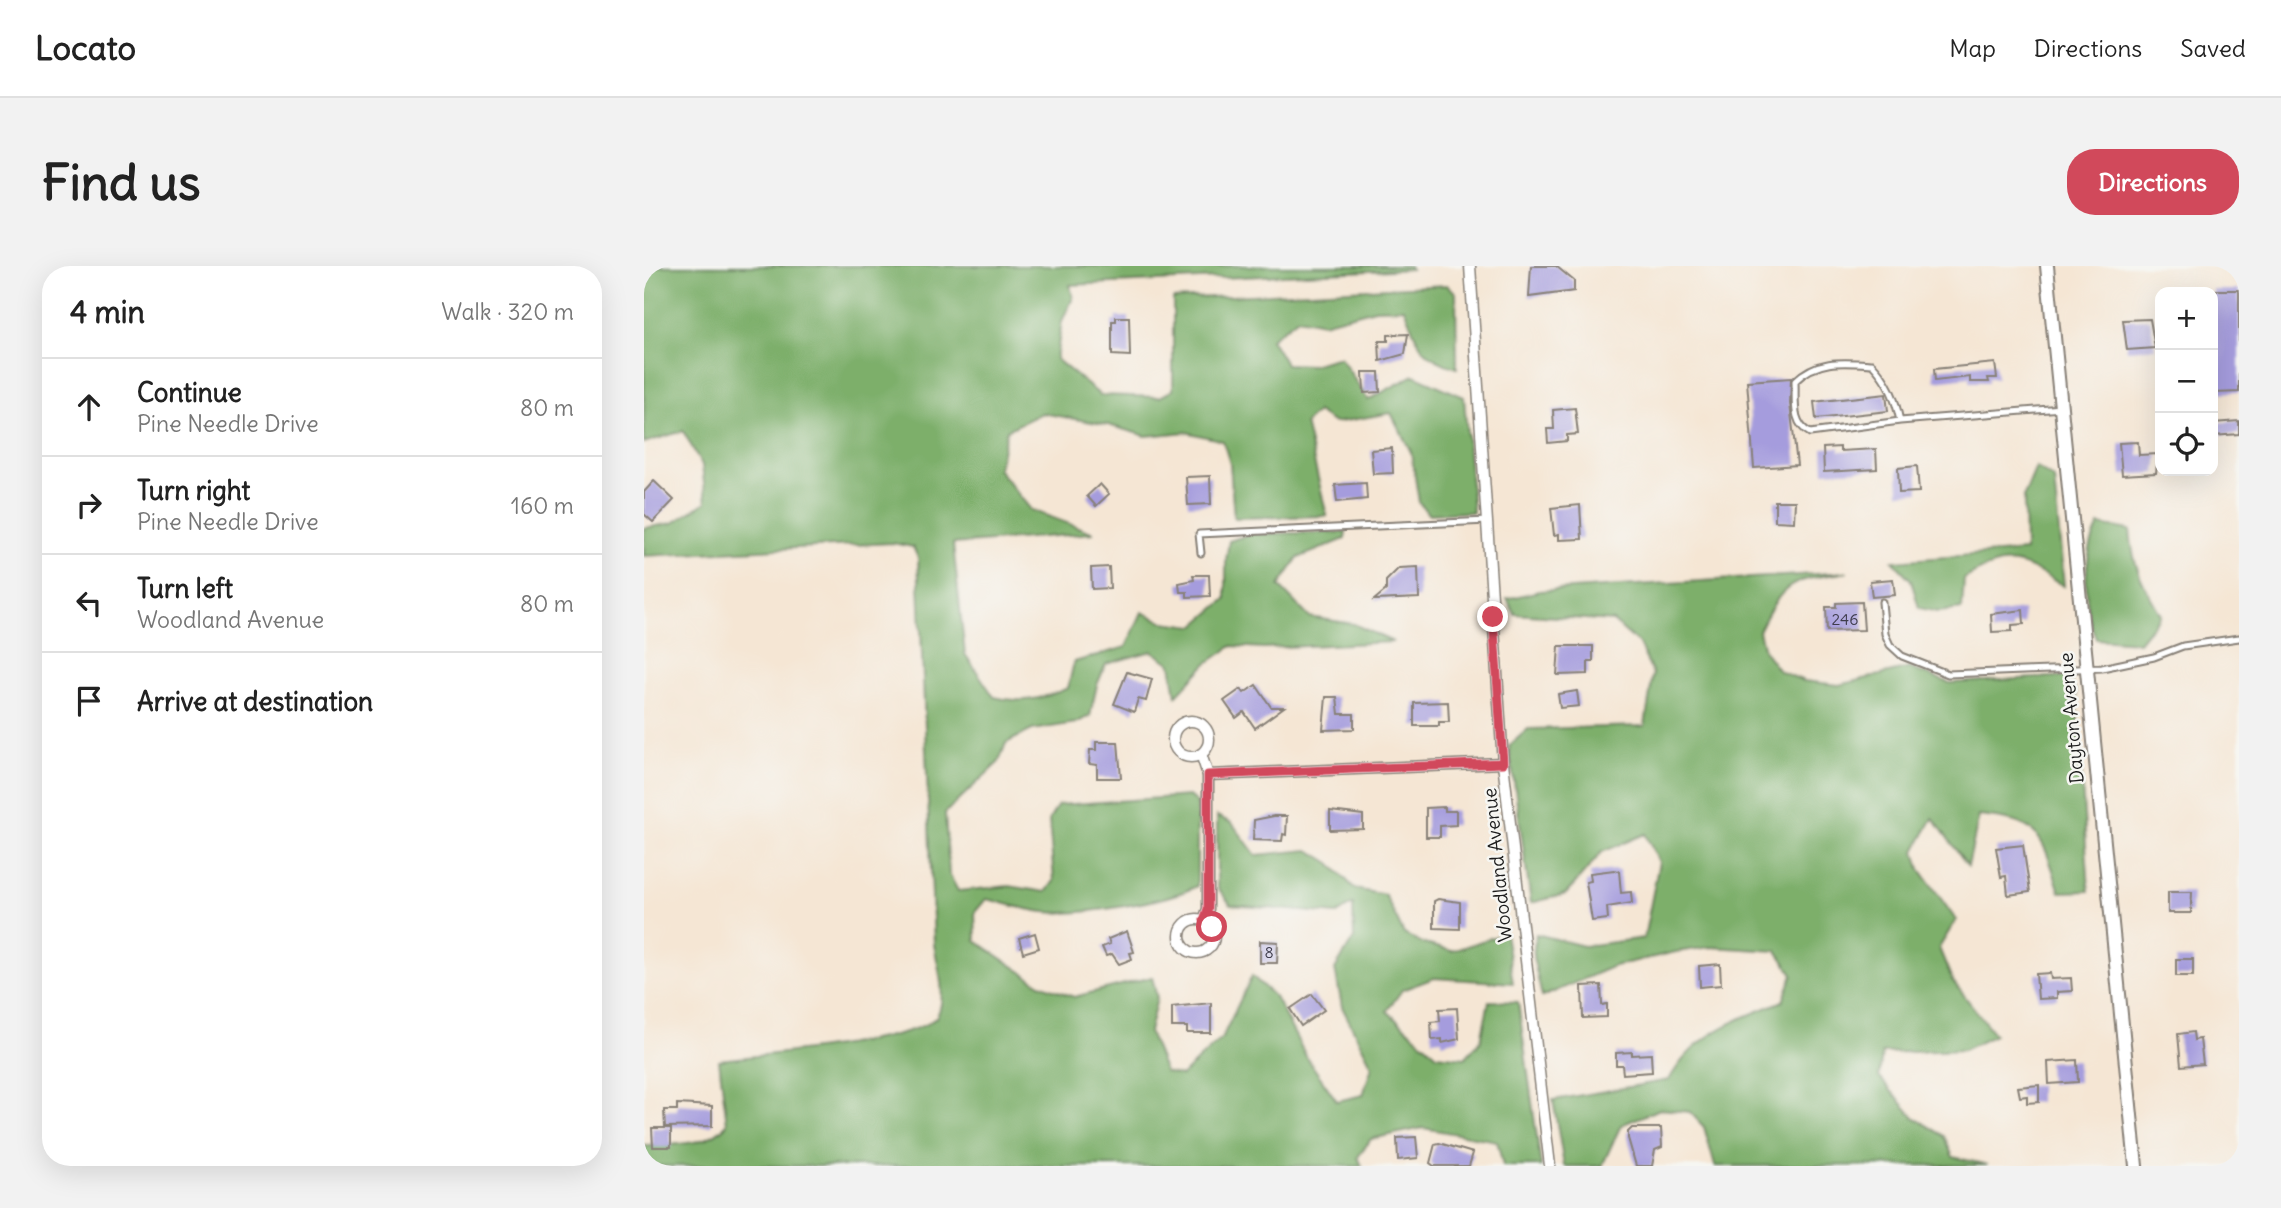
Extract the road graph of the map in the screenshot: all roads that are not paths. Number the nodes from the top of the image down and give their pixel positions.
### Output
1 (1469, 266) edge
2 (2047, 266) edge
3 (2062, 408) junction
4 (1900, 421) junction
5 (1488, 521) junction
6 (1200, 553) dead end
7 (1882, 602) dead end
8 (2239, 638) edge
9 (2086, 666) junction
10 (1201, 754) dead end
11 (1503, 763) junction
12 (1208, 775) junction
13 (1204, 920) dead end
14 (1550, 1166) edge
15 (2136, 1166) edge

1 - 5 street, Woodland Avenue
2 - 3 street, Dayton Avenue
3 - 4 lane
3 - 9 street, Dayton Avenue
4 - 4 lane
5 - 6 lane
5 - 11 street, Woodland Avenue
7 - 9 lane
8 - 9 lane
9 - 15 street, Dayton Avenue
10 - 12 street
11 - 12 street
11 - 14 street, Woodland Avenue
12 - 13 street

